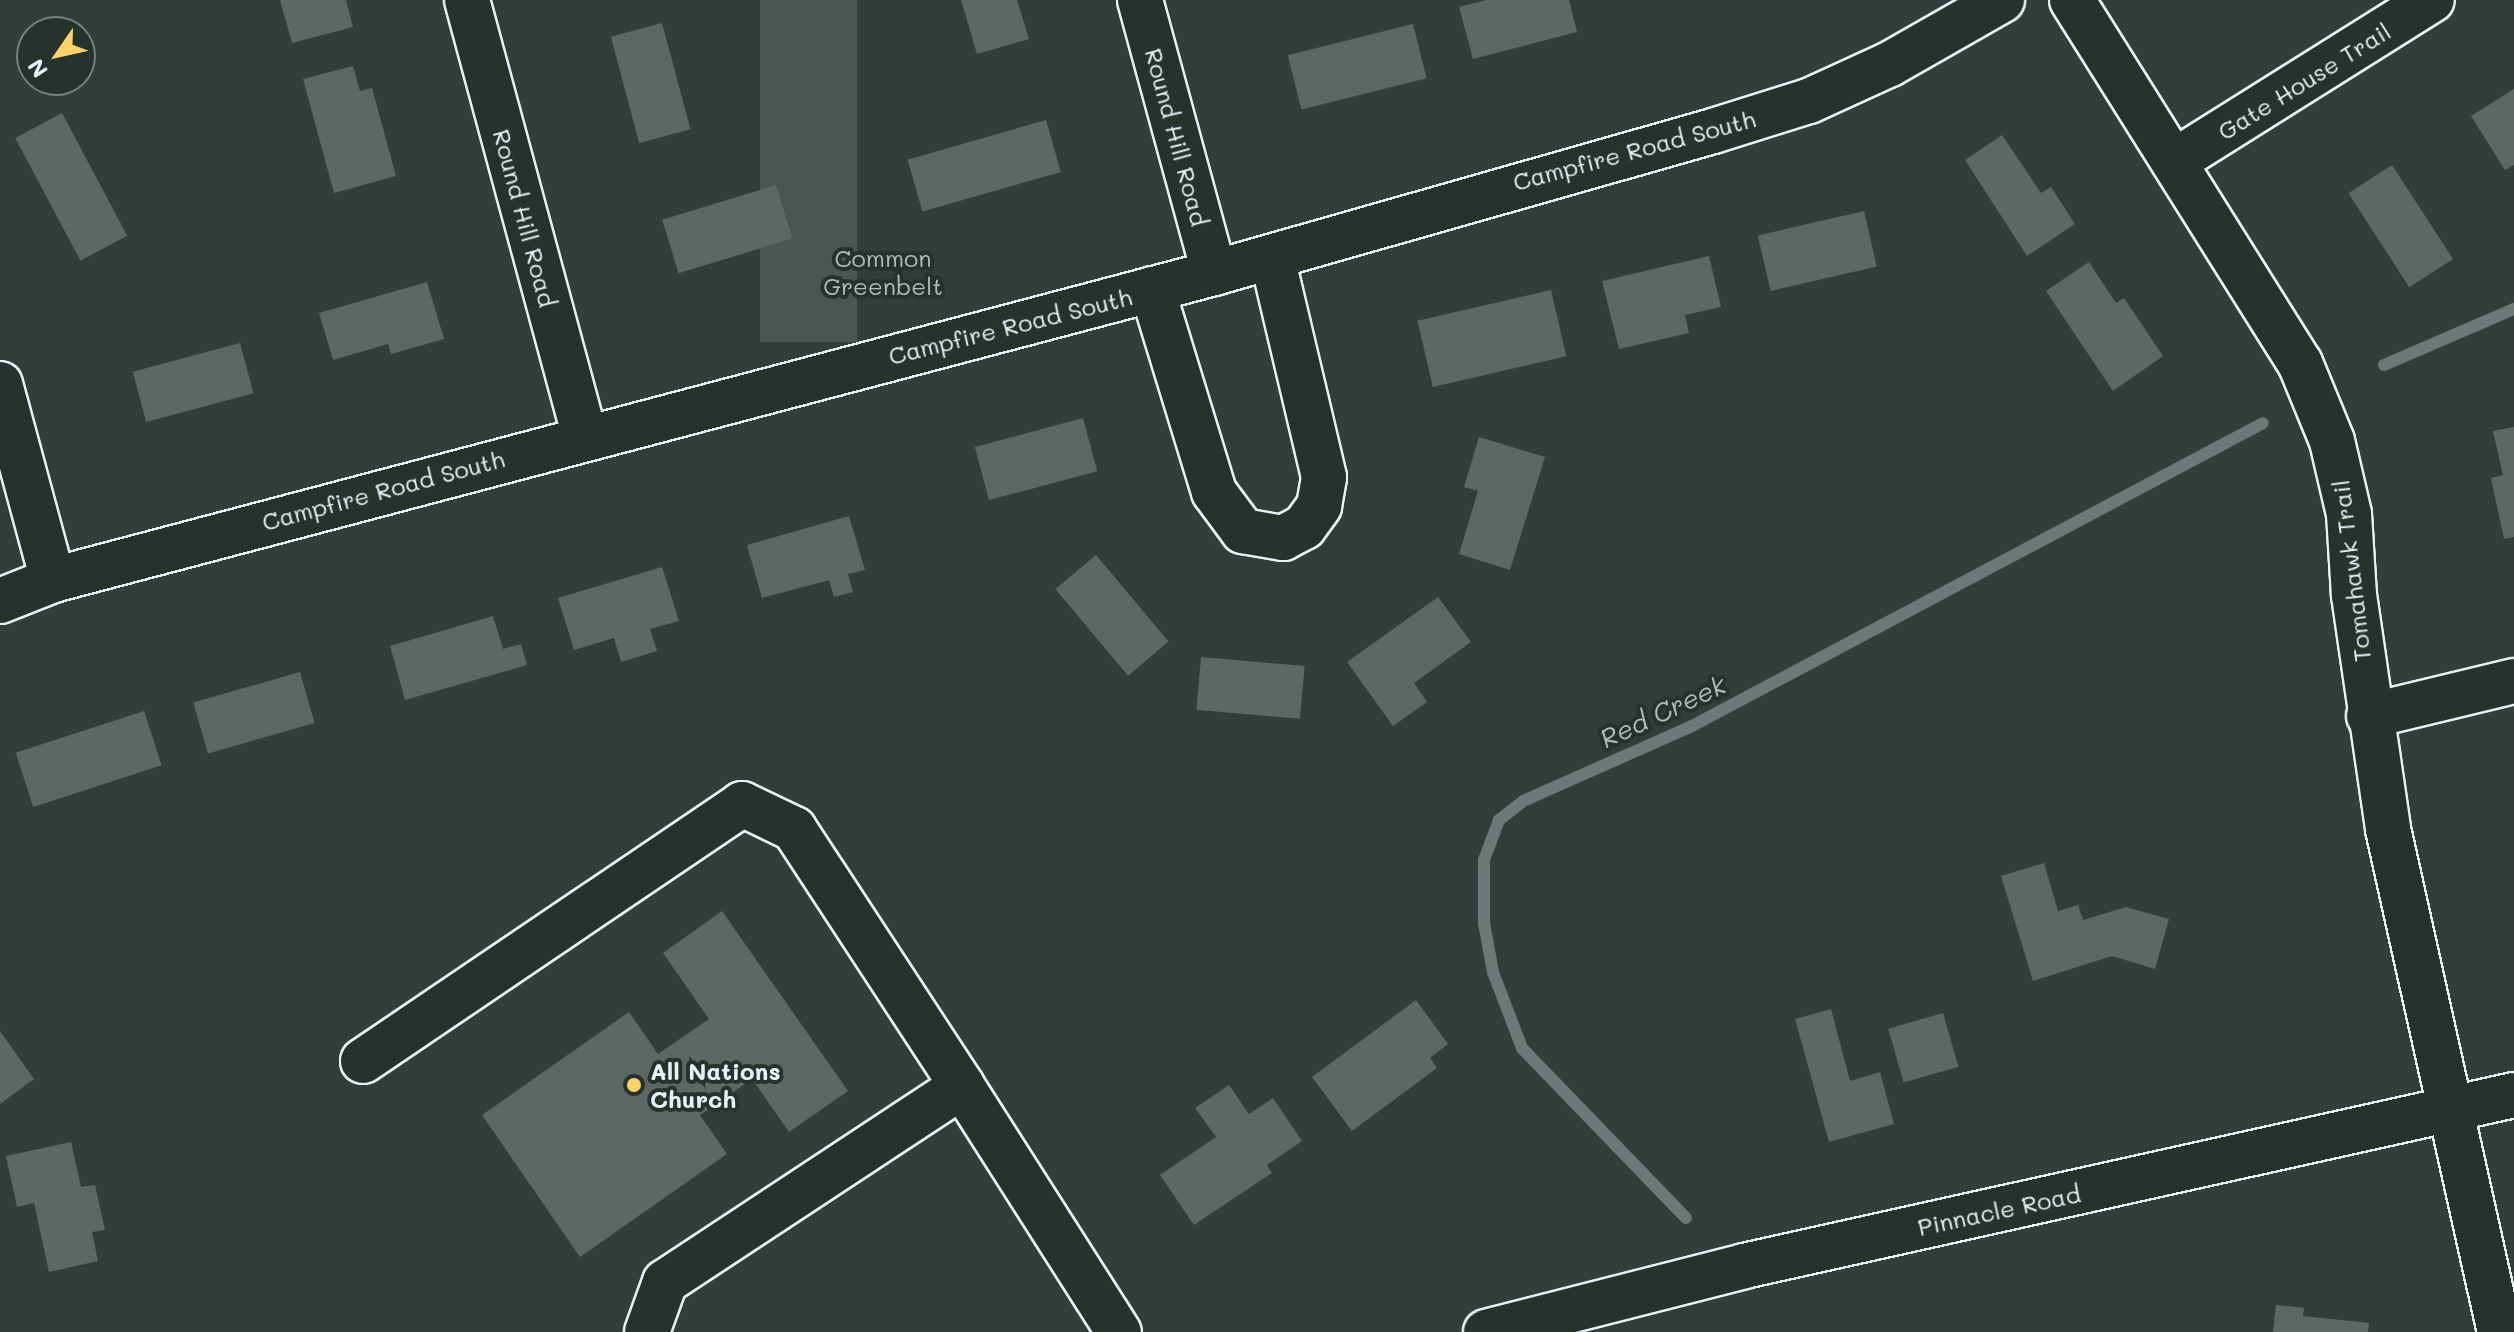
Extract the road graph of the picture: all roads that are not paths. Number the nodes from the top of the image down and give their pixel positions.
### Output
1 (467, 0) edge
2 (1140, 0) edge
3 (2002, 0) edge
4 (2072, 0) edge
5 (2432, 0) edge
6 (2175, 161) junction
7 (1272, 257) junction
8 (1214, 273) junction
9 (1152, 289) junction
10 (0, 384) edge
11 (584, 435) junction
12 (53, 580) junction
13 (0, 601) edge
14 (2514, 681) edge
15 (2369, 716) junction
16 (363, 1061) dead end
17 (962, 1086) junction
18 (2514, 1095) edge
19 (2453, 1109) junction
20 (647, 1332) edge
21 (1119, 1332) edge
22 (1486, 1332) edge
23 (2500, 1332) edge

1 - 11 street, Round Hill Road
2 - 8 street, Round Hill Road
3 - 7 street, Campfire Road South
4 - 6 street, Tomahawk Trail
5 - 6 street, Gate House Trail
6 - 15 street, Tomahawk Trail
7 - 8 street, Campfire Road South
7 - 9 street
8 - 9 street, Campfire Road South
9 - 11 street, Campfire Road South
10 - 12 street
11 - 12 street, Campfire Road South
12 - 13 street, Campfire Road South
14 - 15 street
15 - 19 street, Tomahawk Trail
16 - 17 street
17 - 20 street
17 - 21 street
18 - 19 street, Pinnacle Road
19 - 22 street, Pinnacle Road
19 - 23 street, Tomahawk Trail

